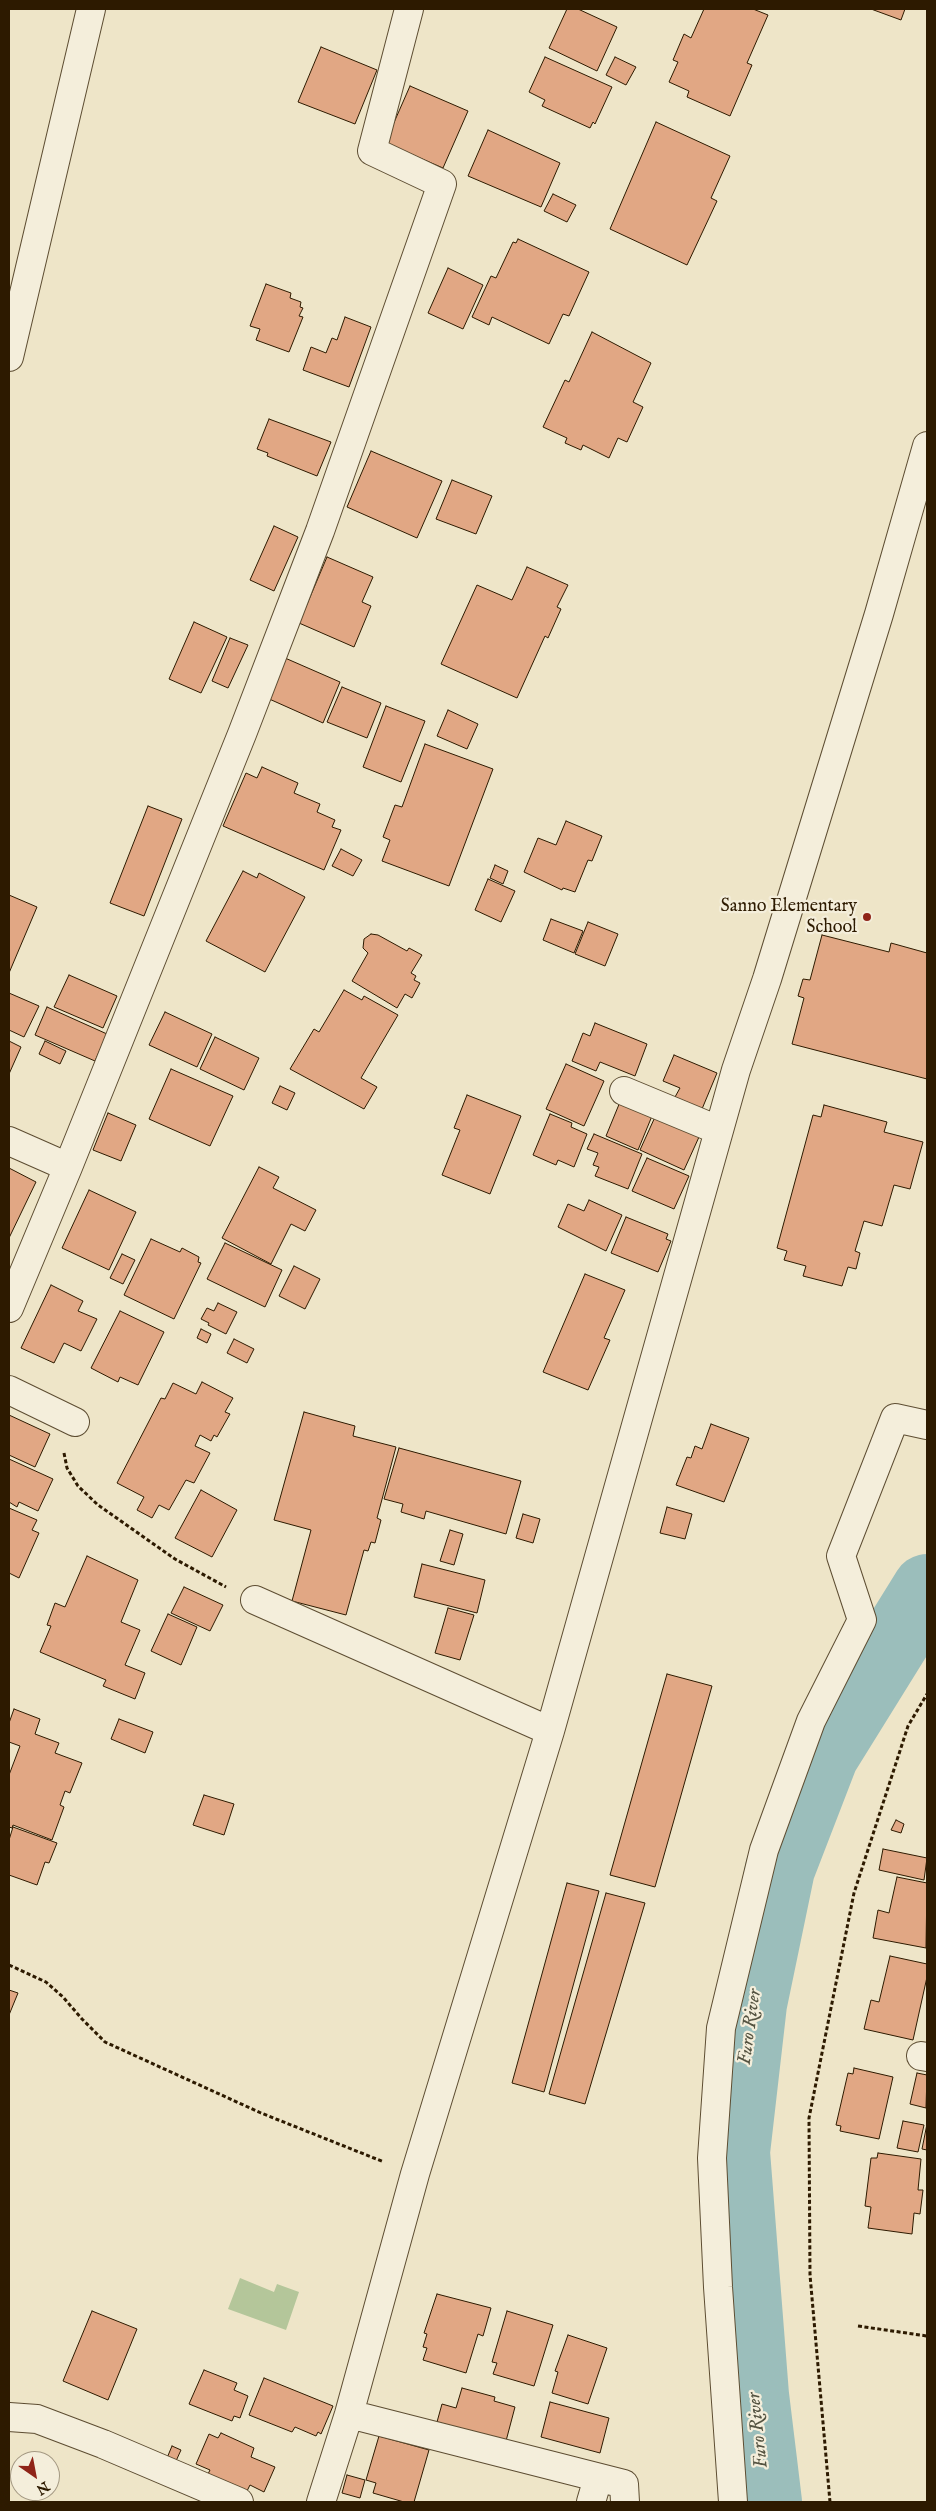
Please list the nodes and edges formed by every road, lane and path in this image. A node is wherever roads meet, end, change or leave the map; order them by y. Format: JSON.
{"nodes":[{"id":1,"x":91,"y":9,"type":"edge"},
{"id":2,"x":409,"y":9,"type":"edge"},
{"id":3,"x":9,"y":357,"type":"edge"},
{"id":4,"x":927,"y":446,"type":"edge"},
{"id":5,"x":624,"y":1091,"type":"dead end"},
{"id":6,"x":718,"y":1130,"type":"junction"},
{"id":7,"x":9,"y":1141,"type":"edge"},
{"id":8,"x":68,"y":1167,"type":"junction"},
{"id":9,"x":9,"y":1308,"type":"edge"},
{"id":10,"x":9,"y":1390,"type":"edge"},
{"id":11,"x":75,"y":1422,"type":"joint"},
{"id":12,"x":927,"y":1425,"type":"edge"},
{"id":13,"x":255,"y":1600,"type":"joint"},
{"id":14,"x":927,"y":1694,"type":"edge"},
{"id":15,"x":550,"y":1731,"type":"junction"},
{"id":16,"x":9,"y":1965,"type":"edge"},
{"id":17,"x":415,"y":2174,"type":"junction"},
{"id":18,"x":858,"y":2326,"type":"dead end"},
{"id":19,"x":927,"y":2336,"type":"edge"},
{"id":20,"x":349,"y":2414,"type":"junction"},
{"id":21,"x":9,"y":2417,"type":"edge"},
{"id":22,"x":594,"y":2490,"type":"edge"},
{"id":23,"x":239,"y":2502,"type":"edge"},
{"id":24,"x":321,"y":2502,"type":"edge"},
{"id":25,"x":625,"y":2502,"type":"edge"},
{"id":26,"x":733,"y":2502,"type":"edge"},
{"id":27,"x":830,"y":2502,"type":"edge"}],
"edges":[{"from":1,"to":3,"type":"street"},
{"from":2,"to":8,"type":"street"},
{"from":4,"to":6,"type":"street"},
{"from":5,"to":6,"type":"street"},
{"from":6,"to":15,"type":"street"},
{"from":7,"to":8,"type":"street"},
{"from":8,"to":9,"type":"street"},
{"from":10,"to":11,"type":"street"},
{"from":11,"to":13,"type":"path"},
{"from":12,"to":26,"type":"street"},
{"from":13,"to":15,"type":"street"},
{"from":14,"to":27,"type":"path"},
{"from":15,"to":17,"type":"street"},
{"from":16,"to":17,"type":"path"},
{"from":17,"to":20,"type":"street"},
{"from":18,"to":19,"type":"path"},
{"from":20,"to":22,"type":"street"},
{"from":20,"to":24,"type":"street"},
{"from":21,"to":23,"type":"street"},
{"from":22,"to":25,"type":"street"}]}
